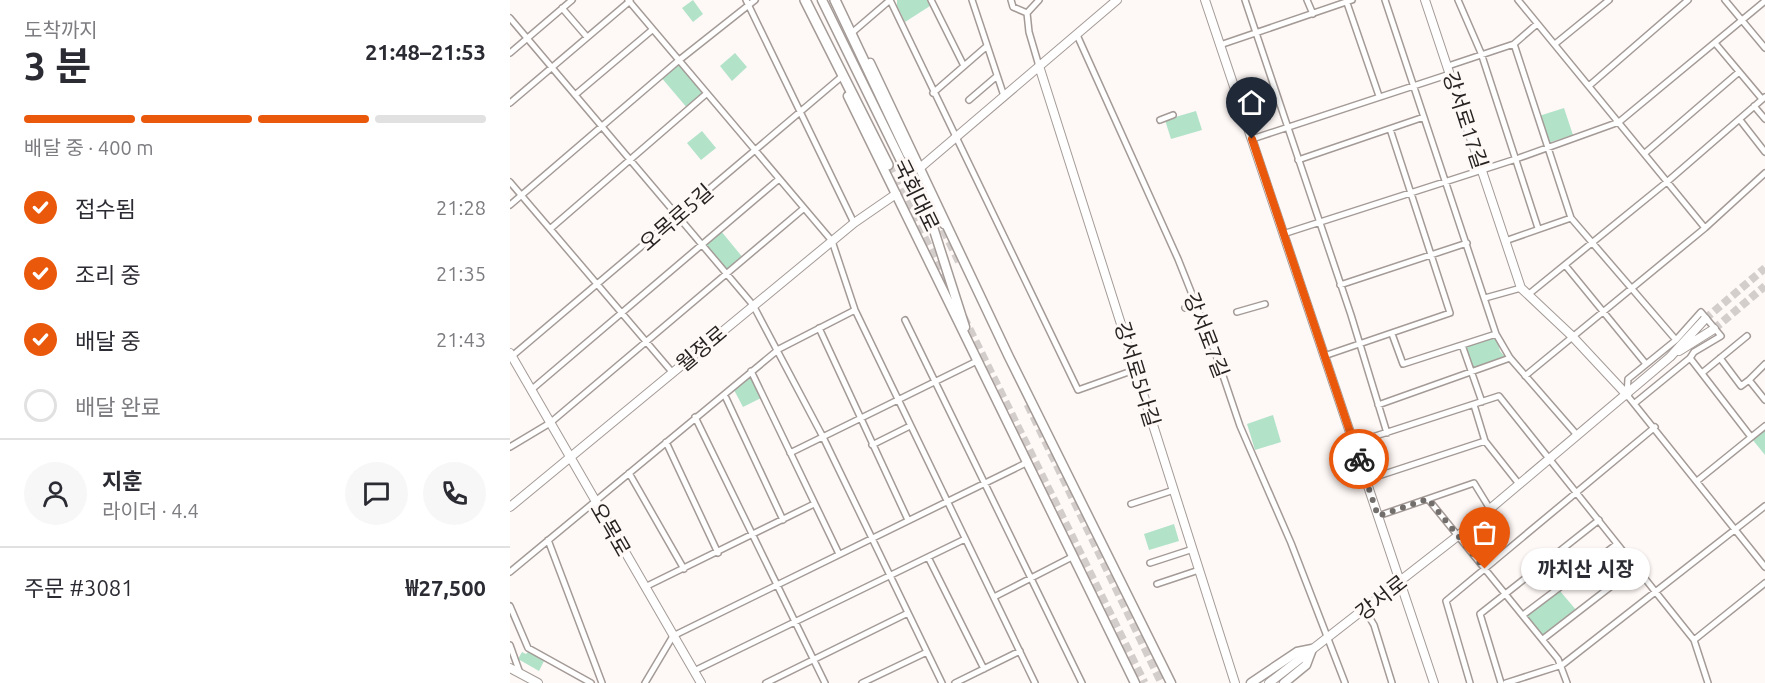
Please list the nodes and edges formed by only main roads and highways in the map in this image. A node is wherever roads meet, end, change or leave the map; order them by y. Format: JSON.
{"nodes":[{"id":1,"x":806,"y":0,"type":"edge"},
{"id":2,"x":824,"y":0,"type":"edge"},
{"id":3,"x":835,"y":0,"type":"edge"},
{"id":4,"x":842,"y":13,"type":"junction"},
{"id":5,"x":822,"y":34,"type":"junction"},
{"id":6,"x":908,"y":154,"type":"tunnel mouth"},
{"id":7,"x":888,"y":165,"type":"tunnel mouth"},
{"id":8,"x":954,"y":239,"type":"junction"},
{"id":9,"x":996,"y":396,"type":"junction"},
{"id":10,"x":1288,"y":682,"type":"edge"},
{"id":11,"x":1135,"y":683,"type":"edge"},
{"id":12,"x":1171,"y":683,"type":"edge"},
{"id":13,"x":1251,"y":683,"type":"edge"}],
"edges":[{"from":1,"to":5,"type":"highway"},
{"from":2,"to":8,"type":"main road","name":"국회대로"},
{"from":2,"to":9,"type":"main road","name":"국회대로"},
{"from":3,"to":4,"type":"highway"},
{"from":4,"to":6,"type":"highway"},
{"from":4,"to":8,"type":"main road"},
{"from":5,"to":7,"type":"highway"},
{"from":5,"to":9,"type":"main road"},
{"from":8,"to":12,"type":"main road"},
{"from":9,"to":11,"type":"main road"},
{"from":10,"to":13,"type":"main road"}]}
